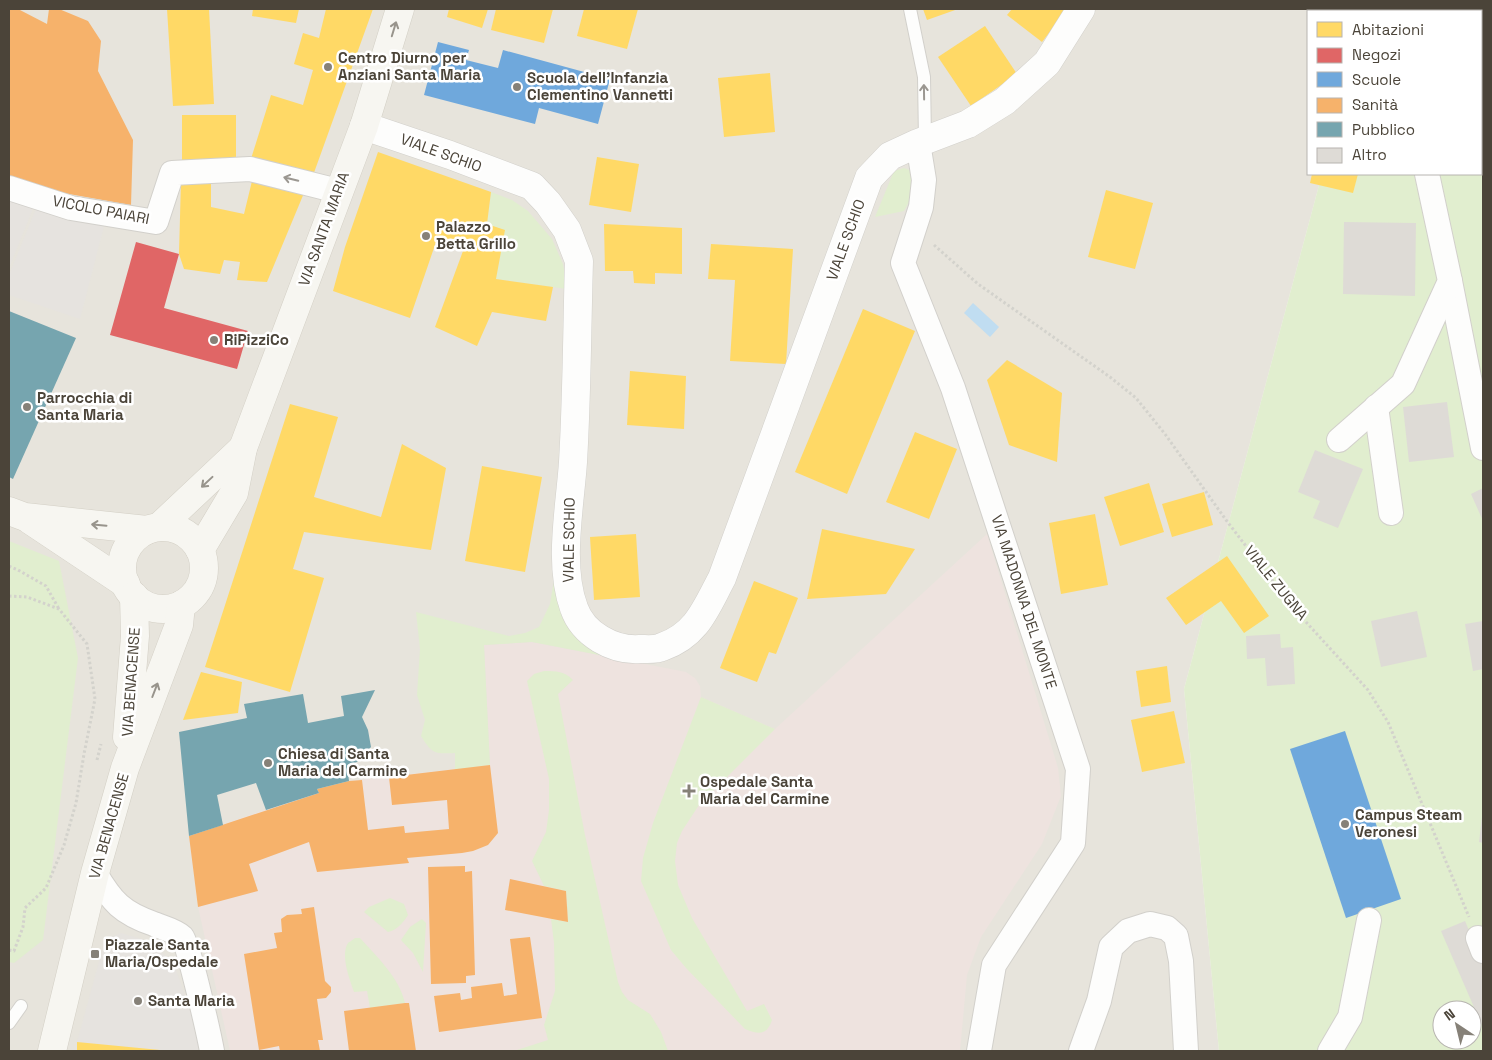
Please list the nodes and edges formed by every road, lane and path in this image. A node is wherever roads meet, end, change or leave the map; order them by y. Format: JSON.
{"nodes":[{"id":1,"x":400,"y":9,"type":"edge"},
{"id":2,"x":910,"y":9,"type":"edge"},
{"id":3,"x":1082,"y":9,"type":"edge"},
{"id":4,"x":364,"y":126,"type":"junction"},
{"id":5,"x":921,"y":142,"type":"junction"},
{"id":6,"x":1427,"y":175,"type":"edge"},
{"id":7,"x":9,"y":188,"type":"edge"},
{"id":8,"x":338,"y":191,"type":"junction"},
{"id":9,"x":917,"y":217,"type":"junction"},
{"id":10,"x":1450,"y":281,"type":"junction"},
{"id":11,"x":1376,"y":407,"type":"junction"},
{"id":12,"x":1338,"y":440,"type":"dead end"},
{"id":13,"x":243,"y":448,"type":"junction"},
{"id":14,"x":1483,"y":448,"type":"edge"},
{"id":15,"x":1391,"y":513,"type":"dead end"},
{"id":16,"x":17,"y":514,"type":"edge"},
{"id":17,"x":153,"y":528,"type":"junction"},
{"id":18,"x":200,"y":550,"type":"junction"},
{"id":19,"x":9,"y":566,"type":"edge"},
{"id":20,"x":130,"y":590,"type":"junction"},
{"id":21,"x":9,"y":596,"type":"edge"},
{"id":22,"x":181,"y":605,"type":"junction"},
{"id":23,"x":59,"y":609,"type":"junction"},
{"id":24,"x":101,"y":743,"type":"dead end"},
{"id":25,"x":97,"y":763,"type":"dead end"},
{"id":26,"x":125,"y":768,"type":"junction"},
{"id":27,"x":95,"y":873,"type":"junction"},
{"id":28,"x":1370,"y":920,"type":"dead end"},
{"id":29,"x":1480,"y":945,"type":"edge"},
{"id":30,"x":9,"y":950,"type":"edge"},
{"id":31,"x":21,"y":1006,"type":"dead end"},
{"id":32,"x":9,"y":1023,"type":"edge"},
{"id":33,"x":52,"y":1051,"type":"edge"},
{"id":34,"x":212,"y":1051,"type":"edge"},
{"id":35,"x":980,"y":1051,"type":"edge"},
{"id":36,"x":1081,"y":1051,"type":"edge"},
{"id":37,"x":1186,"y":1051,"type":"edge"},
{"id":38,"x":1330,"y":1051,"type":"edge"}],
"edges":[{"from":4,"to":1,"type":"main road","name":"VIA SANTA MARIA","one_way":true},
{"from":5,"to":2,"type":"lane","one_way":true},
{"from":3,"to":5,"type":"street"},
{"from":4,"to":5,"type":"street","name":"VIALE SCHIO"},
{"from":4,"to":8,"type":"main road","name":"VIA SANTA MARIA"},
{"from":5,"to":9,"type":"street","name":"VIA MADONNA DEL MONTE"},
{"from":6,"to":10,"type":"street"},
{"from":8,"to":7,"type":"street","name":"VICOLO PAIARI","one_way":true},
{"from":8,"to":13,"type":"main road","name":"VIA SANTA MARIA"},
{"from":9,"to":29,"type":"path","name":"VIALE ZUGNA"},
{"from":9,"to":35,"type":"street","name":"VIA MADONNA DEL MONTE"},
{"from":10,"to":11,"type":"street"},
{"from":10,"to":14,"type":"street"},
{"from":11,"to":12,"type":"street"},
{"from":11,"to":15,"type":"street"},
{"from":13,"to":17,"type":"main road","name":"VIA SANTA MARIA","one_way":true},
{"from":13,"to":18,"type":"main road","name":"VIA SANTA MARIA"},
{"from":17,"to":16,"type":"main road","one_way":true},
{"from":16,"to":20,"type":"main road"},
{"from":17,"to":18,"type":"main road"},
{"from":17,"to":20,"type":"main road"},
{"from":18,"to":22,"type":"main road"},
{"from":19,"to":23,"type":"path"},
{"from":20,"to":22,"type":"main road"},
{"from":20,"to":26,"type":"main road","name":"VIA BENACENSE"},
{"from":21,"to":23,"type":"path"},
{"from":26,"to":22,"type":"main road","name":"VIA BENACENSE","one_way":true},
{"from":23,"to":30,"type":"path"},
{"from":24,"to":25,"type":"path"},
{"from":26,"to":27,"type":"main road","name":"VIA BENACENSE"},
{"from":27,"to":33,"type":"main road","name":"VIA BENACENSE"},
{"from":27,"to":34,"type":"street"},
{"from":28,"to":38,"type":"street"},
{"from":31,"to":32,"type":"lane"},
{"from":36,"to":37,"type":"street"}]}
